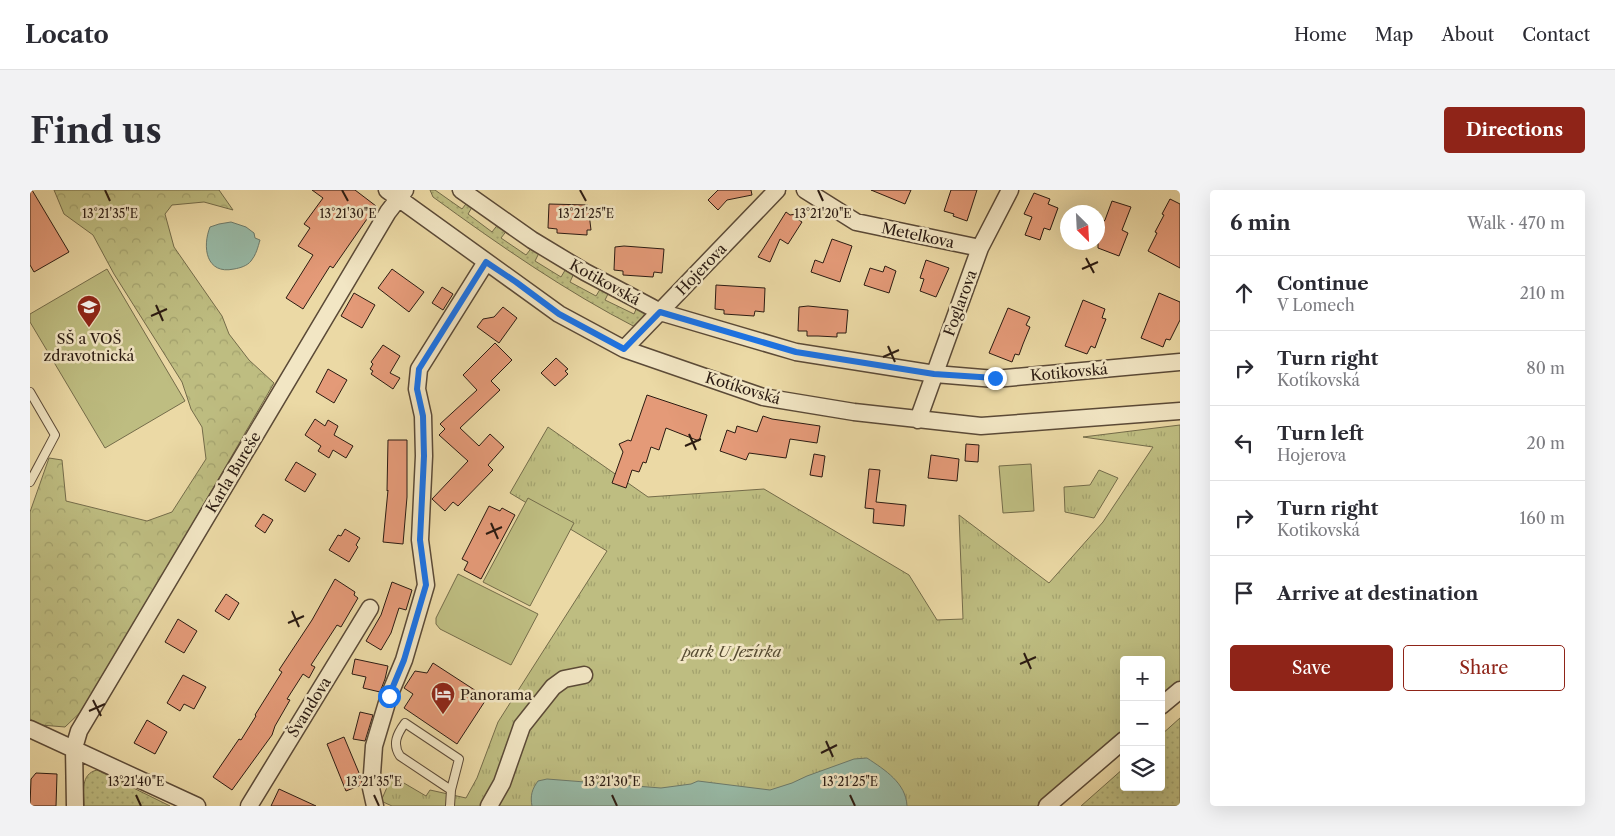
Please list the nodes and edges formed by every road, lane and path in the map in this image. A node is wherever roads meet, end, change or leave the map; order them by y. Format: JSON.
{"nodes":[{"id":1,"x":461,"y":190,"type":"edge"},
{"id":2,"x":777,"y":190,"type":"edge"},
{"id":3,"x":805,"y":190,"type":"edge"},
{"id":4,"x":1010,"y":190,"type":"edge"},
{"id":5,"x":397,"y":193,"type":"edge"},
{"id":6,"x":980,"y":248,"type":"junction"},
{"id":7,"x":486,"y":262,"type":"junction"},
{"id":8,"x":660,"y":312,"type":"junction"},
{"id":9,"x":624,"y":349,"type":"junction"},
{"id":10,"x":1180,"y":362,"type":"edge"},
{"id":11,"x":934,"y":374,"type":"junction"},
{"id":12,"x":30,"y":392,"type":"edge"},
{"id":13,"x":1180,"y":411,"type":"edge"},
{"id":14,"x":918,"y":420,"type":"junction"},
{"id":15,"x":30,"y":482,"type":"edge"},
{"id":16,"x":370,"y":608,"type":"dead end"},
{"id":17,"x":584,"y":675,"type":"dead end"},
{"id":18,"x":1180,"y":690,"type":"edge"},
{"id":19,"x":1165,"y":703,"type":"edge"},
{"id":20,"x":30,"y":729,"type":"edge"},
{"id":21,"x":1120,"y":743,"type":"edge"},
{"id":22,"x":74,"y":748,"type":"junction"},
{"id":23,"x":451,"y":790,"type":"junction"},
{"id":24,"x":75,"y":806,"type":"edge"},
{"id":25,"x":197,"y":806,"type":"edge"},
{"id":26,"x":248,"y":806,"type":"edge"},
{"id":27,"x":375,"y":806,"type":"edge"},
{"id":28,"x":450,"y":806,"type":"edge"},
{"id":29,"x":489,"y":806,"type":"edge"},
{"id":30,"x":1047,"y":806,"type":"edge"}],
"edges":[{"from":1,"to":8,"type":"street","name":"Kotikovská"},
{"from":2,"to":8,"type":"street","name":"Hojerova"},
{"from":3,"to":6,"type":"street","name":"Metelkova"},
{"from":4,"to":6,"type":"street","name":"Foglarova"},
{"from":5,"to":7,"type":"street","name":"Kotíkovská"},
{"from":5,"to":22,"type":"street","name":"Karla Bureše"},
{"from":6,"to":11,"type":"street","name":"Foglarova"},
{"from":7,"to":9,"type":"street","name":"Kotíkovská"},
{"from":7,"to":27,"type":"street"},
{"from":8,"to":9,"type":"street","name":"Hojerova"},
{"from":8,"to":11,"type":"street","name":"Kotikovská"},
{"from":9,"to":14,"type":"street","name":"Kotíkovská"},
{"from":10,"to":11,"type":"street","name":"Kotikovská"},
{"from":11,"to":14,"type":"street","name":"Foglarova"},
{"from":12,"to":15,"type":"lane"},
{"from":13,"to":14,"type":"street","name":"Kotíkovská"},
{"from":16,"to":26,"type":"street","name":"Švandova"},
{"from":17,"to":29,"type":"street"},
{"from":18,"to":19,"type":"street"},
{"from":20,"to":22,"type":"street"},
{"from":21,"to":30,"type":"street"},
{"from":22,"to":24,"type":"street"},
{"from":22,"to":25,"type":"street"},
{"from":23,"to":23,"type":"lane"},
{"from":23,"to":28,"type":"lane"}]}
